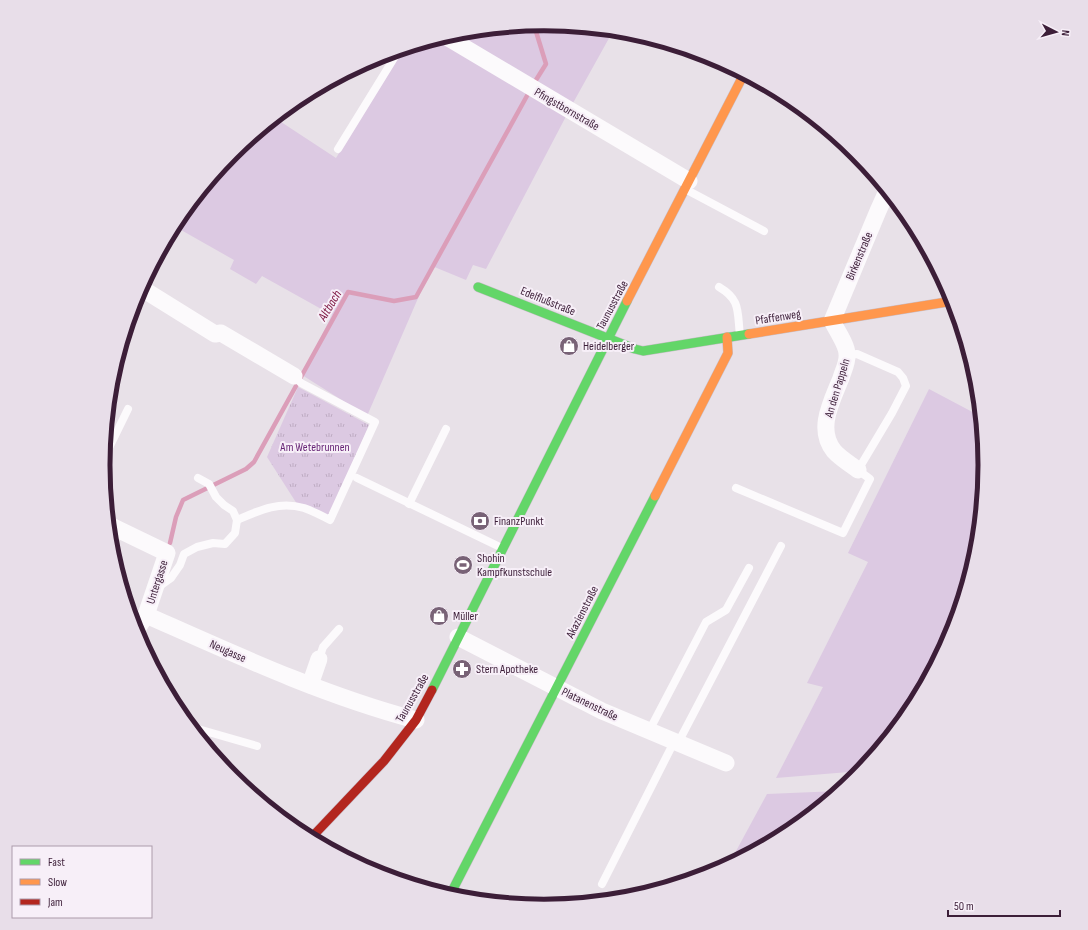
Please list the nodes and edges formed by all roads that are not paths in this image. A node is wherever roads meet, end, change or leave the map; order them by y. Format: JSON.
{"nodes":[{"id":1,"x":453,"y":41,"type":"edge"},
{"id":2,"x":394,"y":58,"type":"edge"},
{"id":3,"x":742,"y":79,"type":"edge"},
{"id":4,"x":338,"y":149,"type":"dead end"},
{"id":5,"x":687,"y":185,"type":"junction"},
{"id":6,"x":884,"y":197,"type":"edge"},
{"id":7,"x":764,"y":231,"type":"dead end"},
{"id":8,"x":478,"y":287,"type":"dead end"},
{"id":9,"x":719,"y":287,"type":"dead end"},
{"id":10,"x":146,"y":291,"type":"edge"},
{"id":11,"x":946,"y":302,"type":"edge"},
{"id":12,"x":832,"y":321,"type":"junction"},
{"id":13,"x":740,"y":335,"type":"junction"},
{"id":14,"x":727,"y":337,"type":"junction"},
{"id":15,"x":608,"y":338,"type":"junction"},
{"id":16,"x":848,"y":355,"type":"junction"},
{"id":17,"x":297,"y":380,"type":"joint"},
{"id":18,"x":128,"y":409,"type":"dead end"},
{"id":19,"x":446,"y":429,"type":"dead end"},
{"id":20,"x":111,"y":444,"type":"edge"},
{"id":21,"x":858,"y":470,"type":"junction"},
{"id":22,"x":198,"y":478,"type":"dead end"},
{"id":23,"x":357,"y":478,"type":"dead end"},
{"id":24,"x":736,"y":488,"type":"dead end"},
{"id":25,"x":409,"y":504,"type":"junction"},
{"id":26,"x":237,"y":520,"type":"junction"},
{"id":27,"x":115,"y":528,"type":"edge"},
{"id":28,"x":781,"y":546,"type":"dead end"},
{"id":29,"x":502,"y":548,"type":"junction"},
{"id":30,"x":749,"y":568,"type":"dead end"},
{"id":31,"x":155,"y":590,"type":"junction"},
{"id":32,"x":146,"y":615,"type":"junction"},
{"id":33,"x":140,"y":624,"type":"edge"},
{"id":34,"x":339,"y":629,"type":"dead end"},
{"id":35,"x":458,"y":637,"type":"junction"},
{"id":36,"x":319,"y":659,"type":"joint"},
{"id":37,"x":310,"y":685,"type":"junction"},
{"id":38,"x":557,"y":687,"type":"junction"},
{"id":39,"x":416,"y":720,"type":"junction"},
{"id":40,"x":200,"y":729,"type":"edge"},
{"id":41,"x":649,"y":731,"type":"junction"},
{"id":42,"x":676,"y":742,"type":"junction"},
{"id":43,"x":257,"y":746,"type":"dead end"},
{"id":44,"x":726,"y":763,"type":"dead end"},
{"id":45,"x":315,"y":834,"type":"edge"},
{"id":46,"x":602,"y":884,"type":"dead end"},
{"id":47,"x":453,"y":889,"type":"edge"}],
"edges":[{"from":1,"to":5,"type":"street","name":"Pfingstbornstraße"},
{"from":2,"to":4,"type":"lane"},
{"from":3,"to":5,"type":"street","name":"Taunusstraße"},
{"from":5,"to":7,"type":"lane"},
{"from":5,"to":15,"type":"street","name":"Taunusstraße"},
{"from":6,"to":12,"type":"street","name":"Birkenstraße"},
{"from":8,"to":15,"type":"street","name":"Edelflußstraße"},
{"from":9,"to":13,"type":"lane"},
{"from":10,"to":17,"type":"street"},
{"from":11,"to":12,"type":"street","name":"Pfaffenweg"},
{"from":12,"to":13,"type":"street","name":"Pfaffenweg"},
{"from":12,"to":16,"type":"street","name":"An den Pappeln"},
{"from":13,"to":14,"type":"street","name":"Pfaffenweg"},
{"from":14,"to":15,"type":"street","name":"Pfaffenweg"},
{"from":14,"to":38,"type":"street","name":"Akazienstraße"},
{"from":15,"to":29,"type":"street","name":"Taunusstraße"},
{"from":16,"to":21,"type":"street","name":"An den Pappeln"},
{"from":16,"to":21,"type":"lane"},
{"from":17,"to":26,"type":"lane"},
{"from":18,"to":20,"type":"lane"},
{"from":19,"to":25,"type":"lane"},
{"from":21,"to":24,"type":"lane"},
{"from":22,"to":26,"type":"lane"},
{"from":23,"to":25,"type":"lane"},
{"from":25,"to":29,"type":"lane"},
{"from":26,"to":31,"type":"lane"},
{"from":27,"to":31,"type":"street","name":"Untergasse"},
{"from":28,"to":42,"type":"lane"},
{"from":29,"to":35,"type":"street","name":"Taunusstraße"},
{"from":30,"to":41,"type":"lane"},
{"from":31,"to":32,"type":"street","name":"Untergasse"},
{"from":32,"to":33,"type":"street","name":"Untergasse"},
{"from":32,"to":37,"type":"street","name":"Neugasse"},
{"from":34,"to":36,"type":"lane"},
{"from":35,"to":38,"type":"street","name":"Platanenstraße"},
{"from":35,"to":39,"type":"street","name":"Taunusstraße"},
{"from":36,"to":37,"type":"street"},
{"from":37,"to":39,"type":"street","name":"Neugasse"},
{"from":38,"to":41,"type":"street","name":"Platanenstraße"},
{"from":38,"to":47,"type":"street","name":"Akazienstraße"},
{"from":39,"to":45,"type":"street","name":"Taunusstraße"},
{"from":40,"to":43,"type":"lane"},
{"from":41,"to":42,"type":"street","name":"Platanenstraße"},
{"from":42,"to":44,"type":"street","name":"Platanenstraße"},
{"from":42,"to":46,"type":"lane"}]}
